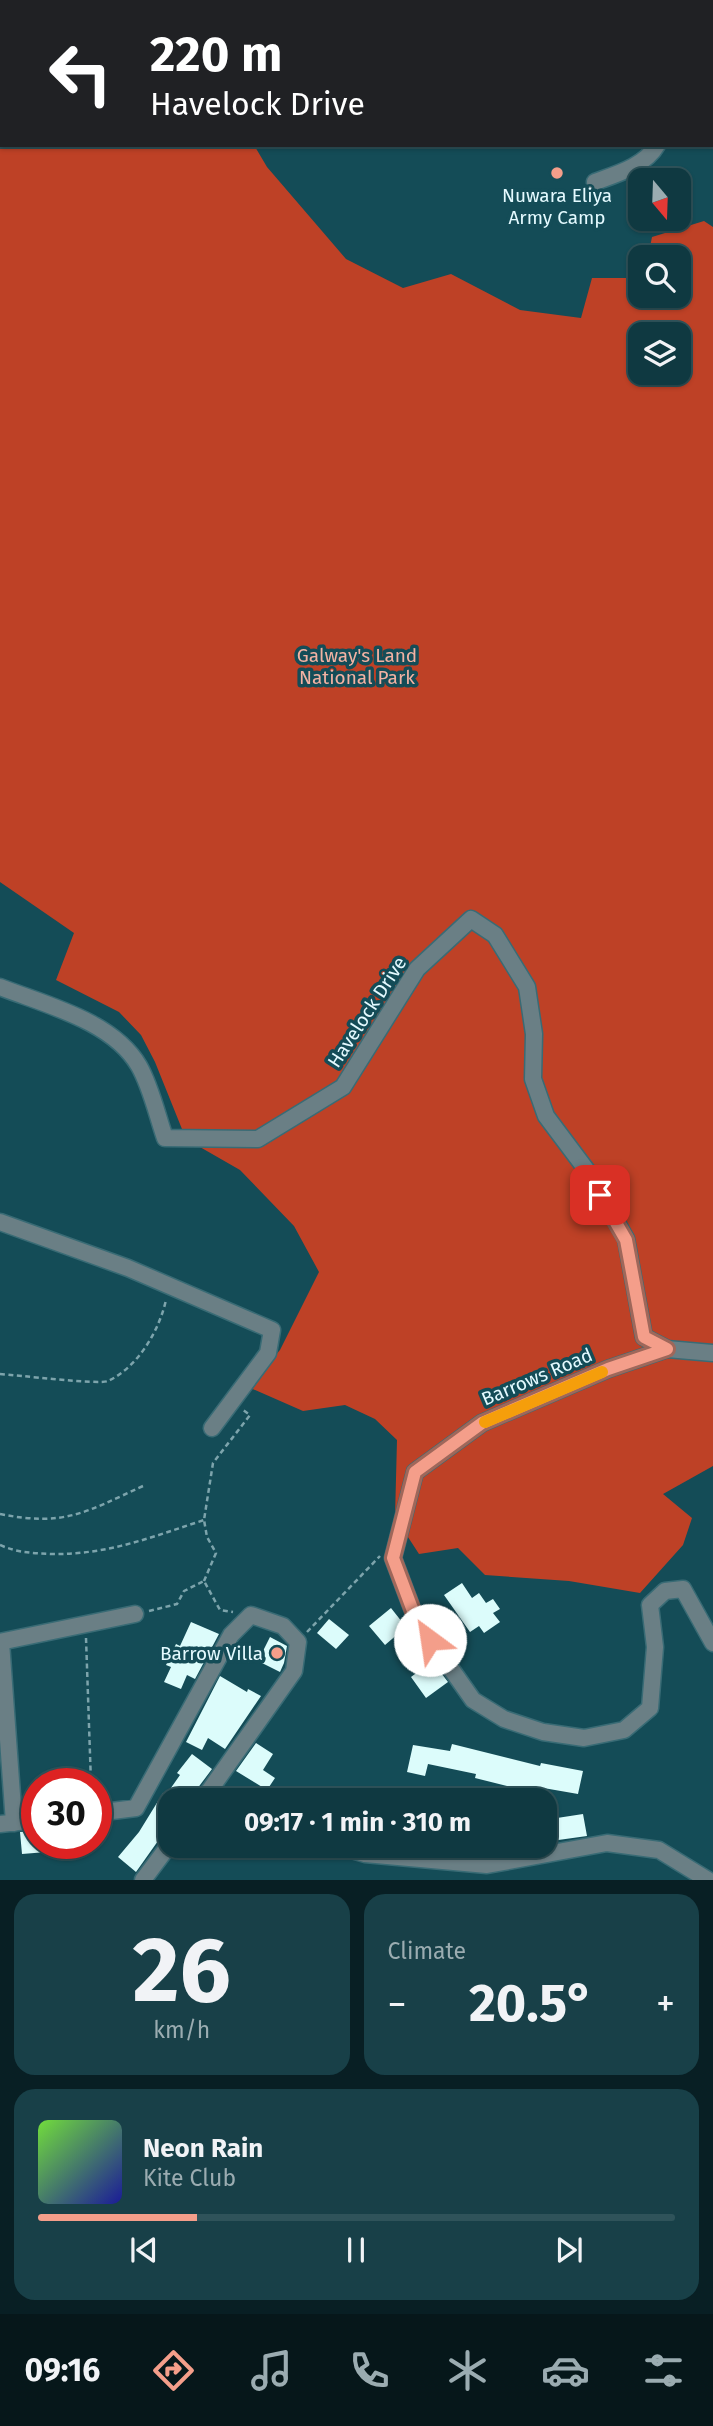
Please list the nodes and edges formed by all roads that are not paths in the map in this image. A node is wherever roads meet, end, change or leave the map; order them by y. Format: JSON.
{"nodes":[{"id":1,"x":656,"y":147,"type":"edge"},
{"id":2,"x":595,"y":182,"type":"dead end"},
{"id":3,"x":0,"y":987,"type":"edge"},
{"id":4,"x":0,"y":1222,"type":"edge"},
{"id":5,"x":667,"y":1349,"type":"junction"},
{"id":6,"x":713,"y":1353,"type":"edge"},
{"id":7,"x":212,"y":1428,"type":"dead end"},
{"id":8,"x":135,"y":1614,"type":"road end"},
{"id":9,"x":1,"y":1642,"type":"edge"},
{"id":10,"x":713,"y":1643,"type":"edge"},
{"id":11,"x":216,"y":1788,"type":"edge"},
{"id":12,"x":112,"y":1811,"type":"edge"},
{"id":13,"x":7,"y":1824,"type":"edge"},
{"id":14,"x":557,"y":1852,"type":"edge"},
{"id":15,"x":159,"y":1858,"type":"edge"},
{"id":16,"x":409,"y":1858,"type":"edge"},
{"id":17,"x":525,"y":1858,"type":"edge"},
{"id":18,"x":143,"y":1880,"type":"edge"},
{"id":19,"x":708,"y":1880,"type":"edge"}],
"edges":[{"from":1,"to":2,"type":"street"},
{"from":3,"to":5,"type":"street","name":"Havelock Drive"},
{"from":4,"to":7,"type":"street"},
{"from":5,"to":6,"type":"street"},
{"from":5,"to":10,"type":"street","name":"Barrows Road"},
{"from":8,"to":9,"type":"street"},
{"from":9,"to":13,"type":"street"},
{"from":11,"to":12,"type":"street"},
{"from":14,"to":19,"type":"street"},
{"from":15,"to":18,"type":"street"},
{"from":16,"to":17,"type":"street"}]}
